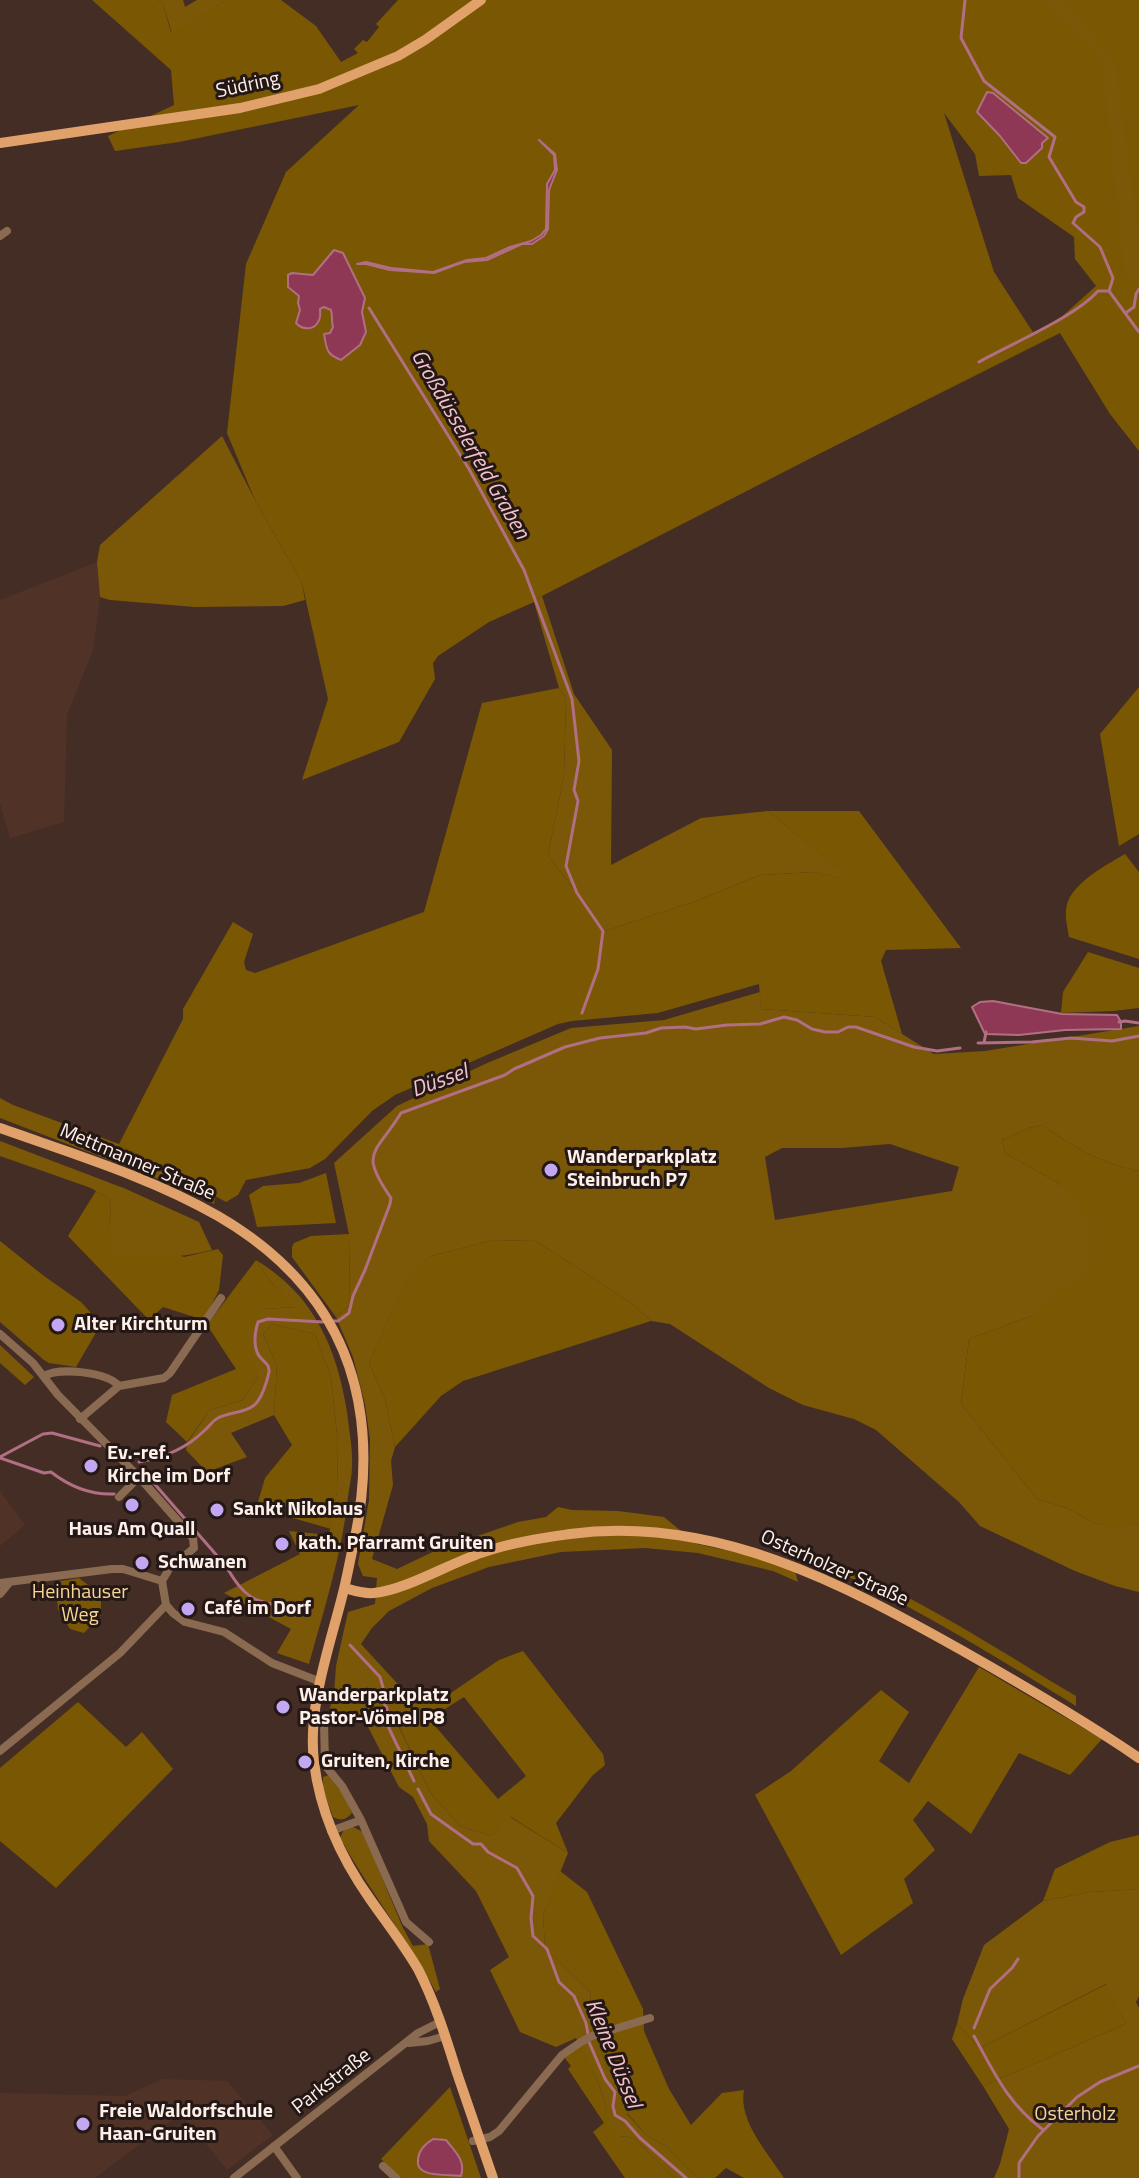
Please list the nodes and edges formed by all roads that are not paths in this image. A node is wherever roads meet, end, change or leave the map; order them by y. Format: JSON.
{"nodes":[{"id":1,"x":481,"y":0,"type":"edge"},
{"id":2,"x":0,"y":143,"type":"edge"},
{"id":3,"x":0,"y":1128,"type":"edge"},
{"id":4,"x":221,"y":1298,"type":"dead end"},
{"id":5,"x":0,"y":1334,"type":"edge"},
{"id":6,"x":44,"y":1376,"type":"junction"},
{"id":7,"x":119,"y":1386,"type":"junction"},
{"id":8,"x":80,"y":1419,"type":"junction"},
{"id":9,"x":139,"y":1477,"type":"junction"},
{"id":10,"x":119,"y":1497,"type":"dead end"},
{"id":11,"x":162,"y":1581,"type":"junction"},
{"id":12,"x":4,"y":1583,"type":"edge"},
{"id":13,"x":345,"y":1588,"type":"junction"},
{"id":14,"x":0,"y":1594,"type":"edge"},
{"id":15,"x":166,"y":1605,"type":"junction"},
{"id":16,"x":321,"y":1682,"type":"junction"},
{"id":17,"x":324,"y":1723,"type":"dead end"},
{"id":18,"x":0,"y":1751,"type":"edge"},
{"id":19,"x":1139,"y":1758,"type":"edge"},
{"id":20,"x":361,"y":1820,"type":"junction"},
{"id":21,"x":331,"y":1831,"type":"junction"},
{"id":22,"x":429,"y":1942,"type":"dead end"},
{"id":23,"x":650,"y":2018,"type":"dead end"},
{"id":24,"x":440,"y":2022,"type":"junction"},
{"id":25,"x":445,"y":2036,"type":"junction"},
{"id":26,"x":408,"y":2043,"type":"junction"},
{"id":27,"x":476,"y":2140,"type":"junction"},
{"id":28,"x":274,"y":2146,"type":"junction"},
{"id":29,"x":383,"y":2166,"type":"dead end"},
{"id":30,"x":237,"y":2177,"type":"edge"},
{"id":31,"x":297,"y":2178,"type":"edge"},
{"id":32,"x":396,"y":2178,"type":"edge"},
{"id":33,"x":493,"y":2178,"type":"edge"}],
"edges":[{"from":1,"to":2,"type":"main road","name":"Südring"},
{"from":3,"to":13,"type":"main road","name":"Mettmanner Straße"},
{"from":4,"to":7,"type":"street"},
{"from":5,"to":6,"type":"street"},
{"from":6,"to":7,"type":"street"},
{"from":6,"to":8,"type":"street"},
{"from":7,"to":8,"type":"street"},
{"from":8,"to":9,"type":"street"},
{"from":9,"to":10,"type":"street"},
{"from":9,"to":11,"type":"street"},
{"from":11,"to":12,"type":"street"},
{"from":11,"to":15,"type":"street"},
{"from":12,"to":14,"type":"street"},
{"from":13,"to":16,"type":"main road","name":"Mettmanner Straße"},
{"from":13,"to":19,"type":"main road","name":"Osterholzer Straße"},
{"from":15,"to":16,"type":"street"},
{"from":15,"to":18,"type":"street"},
{"from":16,"to":21,"type":"main road","name":"Mettmanner Straße"},
{"from":17,"to":20,"type":"street"},
{"from":20,"to":21,"type":"street"},
{"from":20,"to":22,"type":"street"},
{"from":21,"to":24,"type":"main road","name":"Mettmanner Straße"},
{"from":23,"to":27,"type":"street"},
{"from":24,"to":25,"type":"main road","name":"Mettmanner Straße"},
{"from":24,"to":26,"type":"street","name":"Parkstraße"},
{"from":25,"to":26,"type":"street","name":"Parkstraße"},
{"from":25,"to":27,"type":"main road","name":"Mettmanner Straße"},
{"from":26,"to":28,"type":"street","name":"Parkstraße"},
{"from":27,"to":33,"type":"main road","name":"Mettmanner Straße"},
{"from":28,"to":30,"type":"street","name":"Parkstraße"},
{"from":28,"to":31,"type":"street"},
{"from":29,"to":32,"type":"street"}]}
